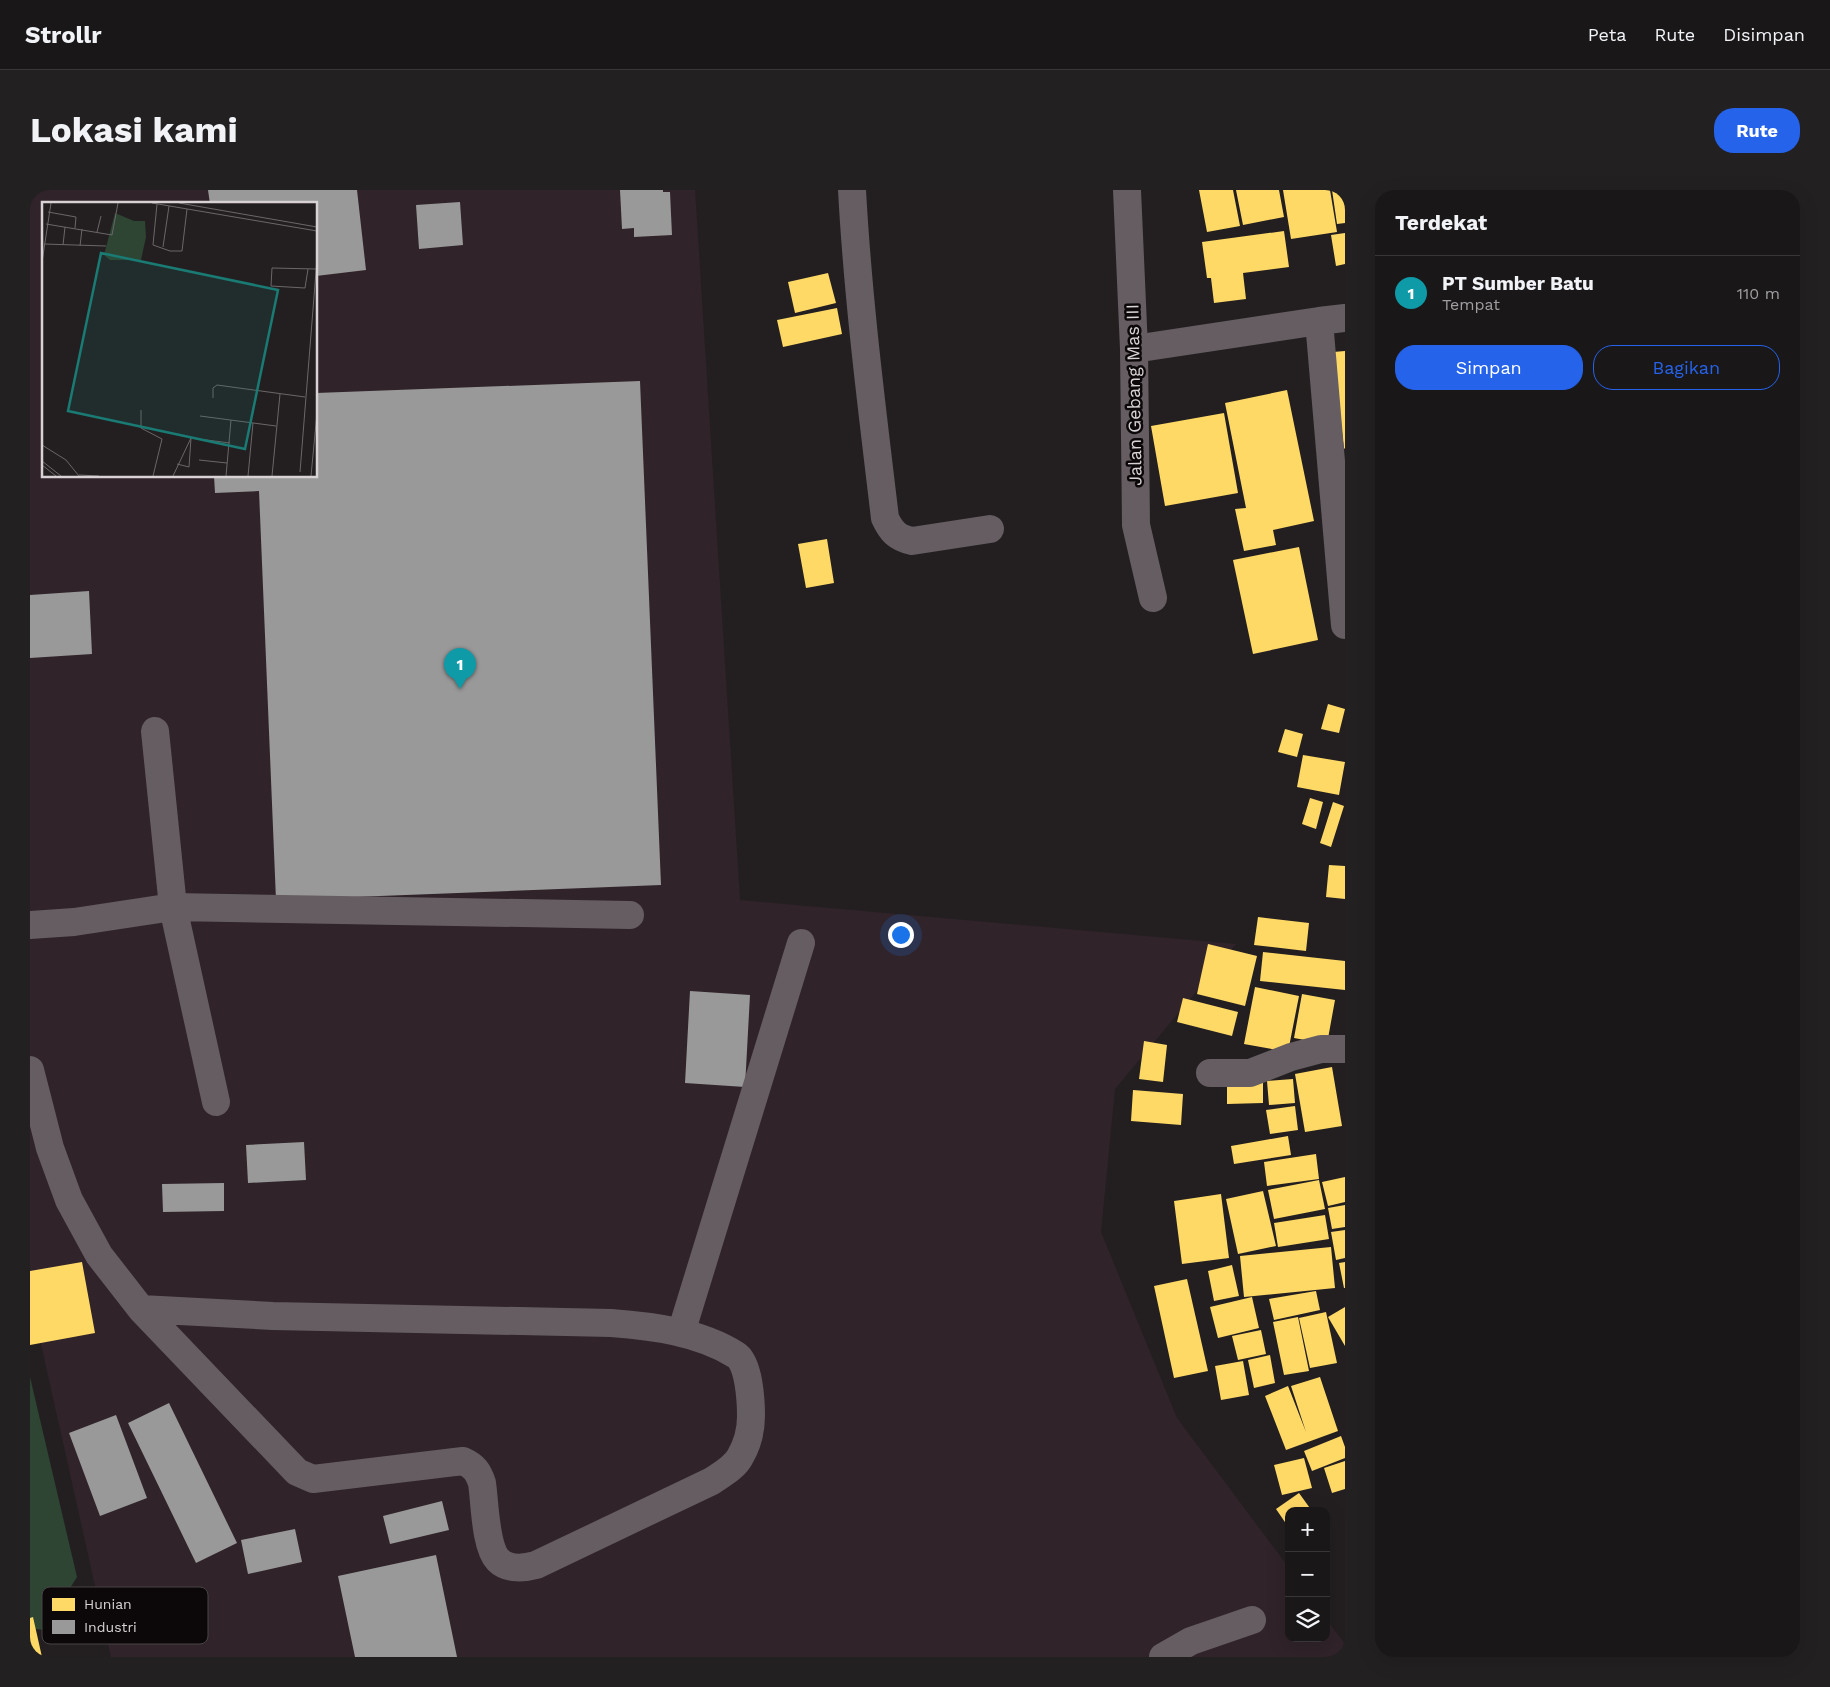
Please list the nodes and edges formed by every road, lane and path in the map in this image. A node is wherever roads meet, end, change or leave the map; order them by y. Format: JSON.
{"nodes":[{"id":1,"x":852,"y":190,"type":"edge"},
{"id":2,"x":1127,"y":190,"type":"edge"},
{"id":3,"x":1332,"y":319,"type":"edge"},
{"id":4,"x":1134,"y":349,"type":"junction"},
{"id":5,"x":990,"y":529,"type":"dead end"},
{"id":6,"x":1154,"y":598,"type":"dead end"},
{"id":7,"x":1345,"y":624,"type":"edge"},
{"id":8,"x":155,"y":731,"type":"dead end"},
{"id":9,"x":172,"y":907,"type":"junction"},
{"id":10,"x":630,"y":915,"type":"dead end"},
{"id":11,"x":30,"y":925,"type":"edge"},
{"id":12,"x":801,"y":943,"type":"dead end"},
{"id":13,"x":1345,"y":1049,"type":"edge"},
{"id":14,"x":30,"y":1070,"type":"edge"},
{"id":15,"x":1210,"y":1074,"type":"dead end"},
{"id":16,"x":216,"y":1102,"type":"dead end"},
{"id":17,"x":141,"y":1309,"type":"junction"},
{"id":18,"x":681,"y":1333,"type":"junction"},
{"id":19,"x":1252,"y":1620,"type":"dead end"},
{"id":20,"x":1163,"y":1657,"type":"edge"}],
"edges":[{"from":1,"to":5,"type":"street"},
{"from":2,"to":4,"type":"street","name":"Jalan Gebang Mas III"},
{"from":3,"to":4,"type":"street"},
{"from":3,"to":7,"type":"street"},
{"from":4,"to":6,"type":"street","name":"Jalan Gebang Mas III"},
{"from":8,"to":9,"type":"street"},
{"from":9,"to":10,"type":"street"},
{"from":9,"to":11,"type":"street"},
{"from":9,"to":16,"type":"street"},
{"from":12,"to":18,"type":"street"},
{"from":13,"to":15,"type":"street"},
{"from":14,"to":17,"type":"street"},
{"from":17,"to":18,"type":"street"},
{"from":17,"to":18,"type":"street"},
{"from":19,"to":20,"type":"street"}]}
